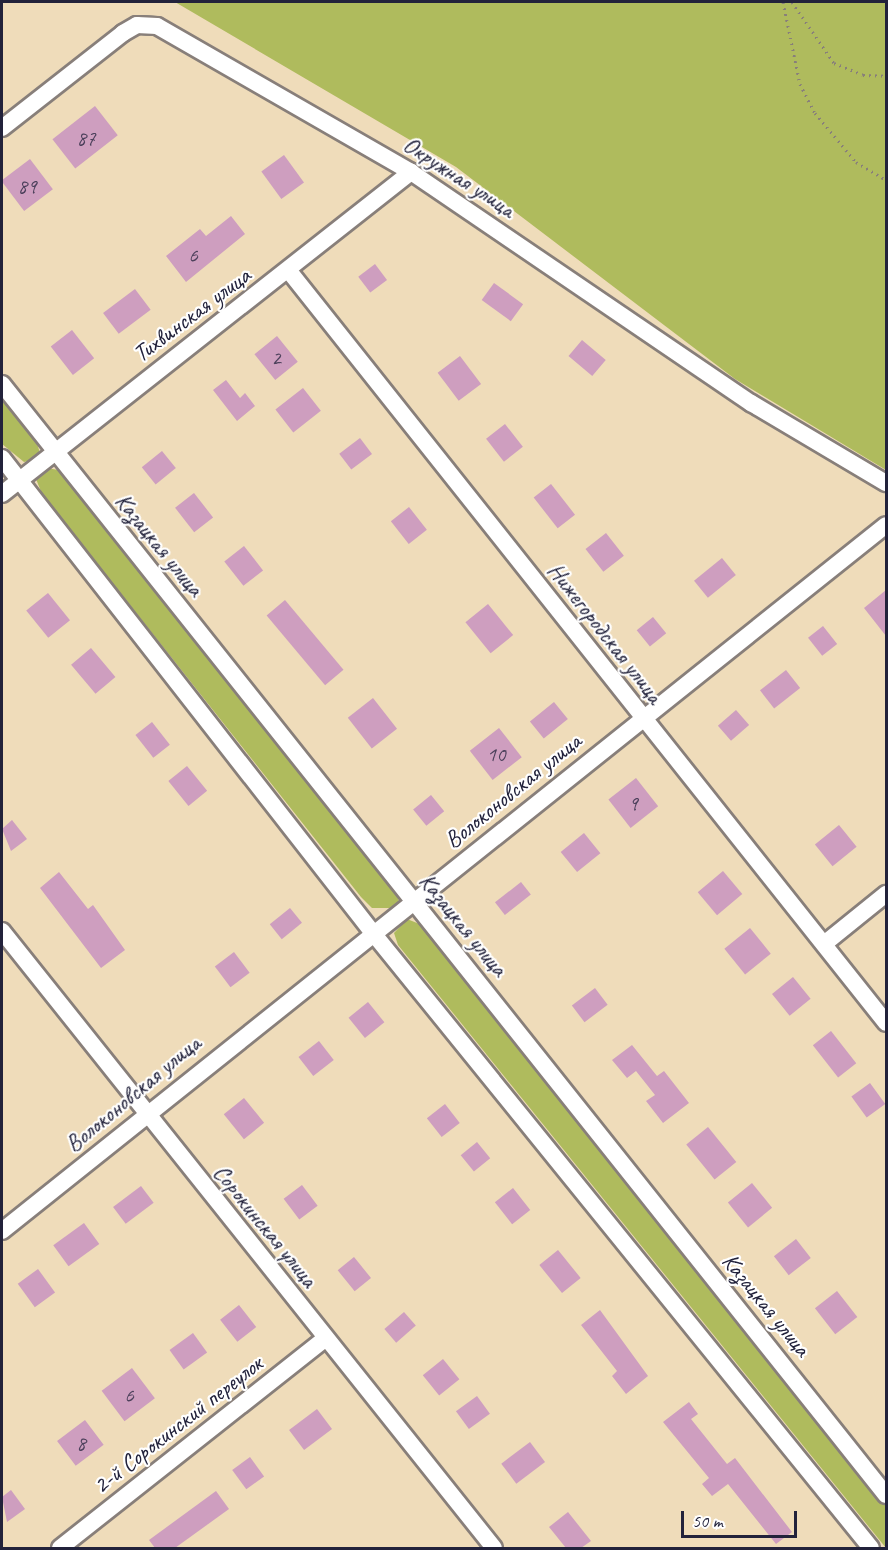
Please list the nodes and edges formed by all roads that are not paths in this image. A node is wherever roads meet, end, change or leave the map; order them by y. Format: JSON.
{"nodes":[{"id":1,"x":2,"y":128,"type":"edge"},
{"id":2,"x":411,"y":172,"type":"junction"},
{"id":3,"x":289,"y":271,"type":"junction"},
{"id":4,"x":2,"y":384,"type":"edge"},
{"id":5,"x":53,"y":452,"type":"junction"},
{"id":6,"x":2,"y":458,"type":"edge"},
{"id":7,"x":18,"y":480,"type":"junction"},
{"id":8,"x":886,"y":483,"type":"edge"},
{"id":9,"x":2,"y":494,"type":"edge"},
{"id":10,"x":886,"y":525,"type":"edge"},
{"id":11,"x":641,"y":718,"type":"junction"},
{"id":12,"x":886,"y":894,"type":"edge"},
{"id":13,"x":414,"y":902,"type":"junction"},
{"id":14,"x":2,"y":931,"type":"edge"},
{"id":15,"x":373,"y":933,"type":"junction"},
{"id":16,"x":824,"y":944,"type":"junction"},
{"id":17,"x":886,"y":1023,"type":"edge"},
{"id":18,"x":145,"y":1113,"type":"junction"},
{"id":19,"x":2,"y":1231,"type":"edge"},
{"id":20,"x":325,"y":1339,"type":"junction"},
{"id":21,"x":886,"y":1495,"type":"edge"},
{"id":22,"x":60,"y":1548,"type":"edge"},
{"id":23,"x":494,"y":1548,"type":"edge"},
{"id":24,"x":871,"y":1548,"type":"edge"}],
"edges":[{"from":1,"to":2,"type":"street","name":"Окружная улица"},
{"from":2,"to":3,"type":"street","name":"Тихвинская улица"},
{"from":2,"to":8,"type":"street","name":"Окружная улица"},
{"from":3,"to":5,"type":"street","name":"Тихвинская улица"},
{"from":3,"to":11,"type":"street","name":"Нижегородская улица"},
{"from":4,"to":5,"type":"street","name":"Казацкая улица"},
{"from":5,"to":7,"type":"street","name":"Тихвинская улица"},
{"from":5,"to":13,"type":"street","name":"Казацкая улица"},
{"from":6,"to":7,"type":"street"},
{"from":7,"to":9,"type":"street","name":"Тихвинская улица"},
{"from":7,"to":15,"type":"street"},
{"from":10,"to":11,"type":"street","name":"Волоконовская улица"},
{"from":11,"to":13,"type":"street","name":"Волоконовская улица"},
{"from":11,"to":16,"type":"street","name":"Нижегородская улица"},
{"from":12,"to":16,"type":"street"},
{"from":13,"to":15,"type":"street","name":"Волоконовская улица"},
{"from":13,"to":21,"type":"street","name":"Казацкая улица"},
{"from":14,"to":18,"type":"street","name":"Сорокинская улица"},
{"from":15,"to":18,"type":"street","name":"Волоконовская улица"},
{"from":15,"to":24,"type":"street"},
{"from":16,"to":17,"type":"street","name":"Нижегородская улица"},
{"from":18,"to":19,"type":"street","name":"Волоконовская улица"},
{"from":18,"to":20,"type":"street","name":"Сорокинская улица"},
{"from":20,"to":22,"type":"street","name":"2-й Сорокинский переулок"},
{"from":20,"to":23,"type":"street","name":"Сорокинская улица"}]}
